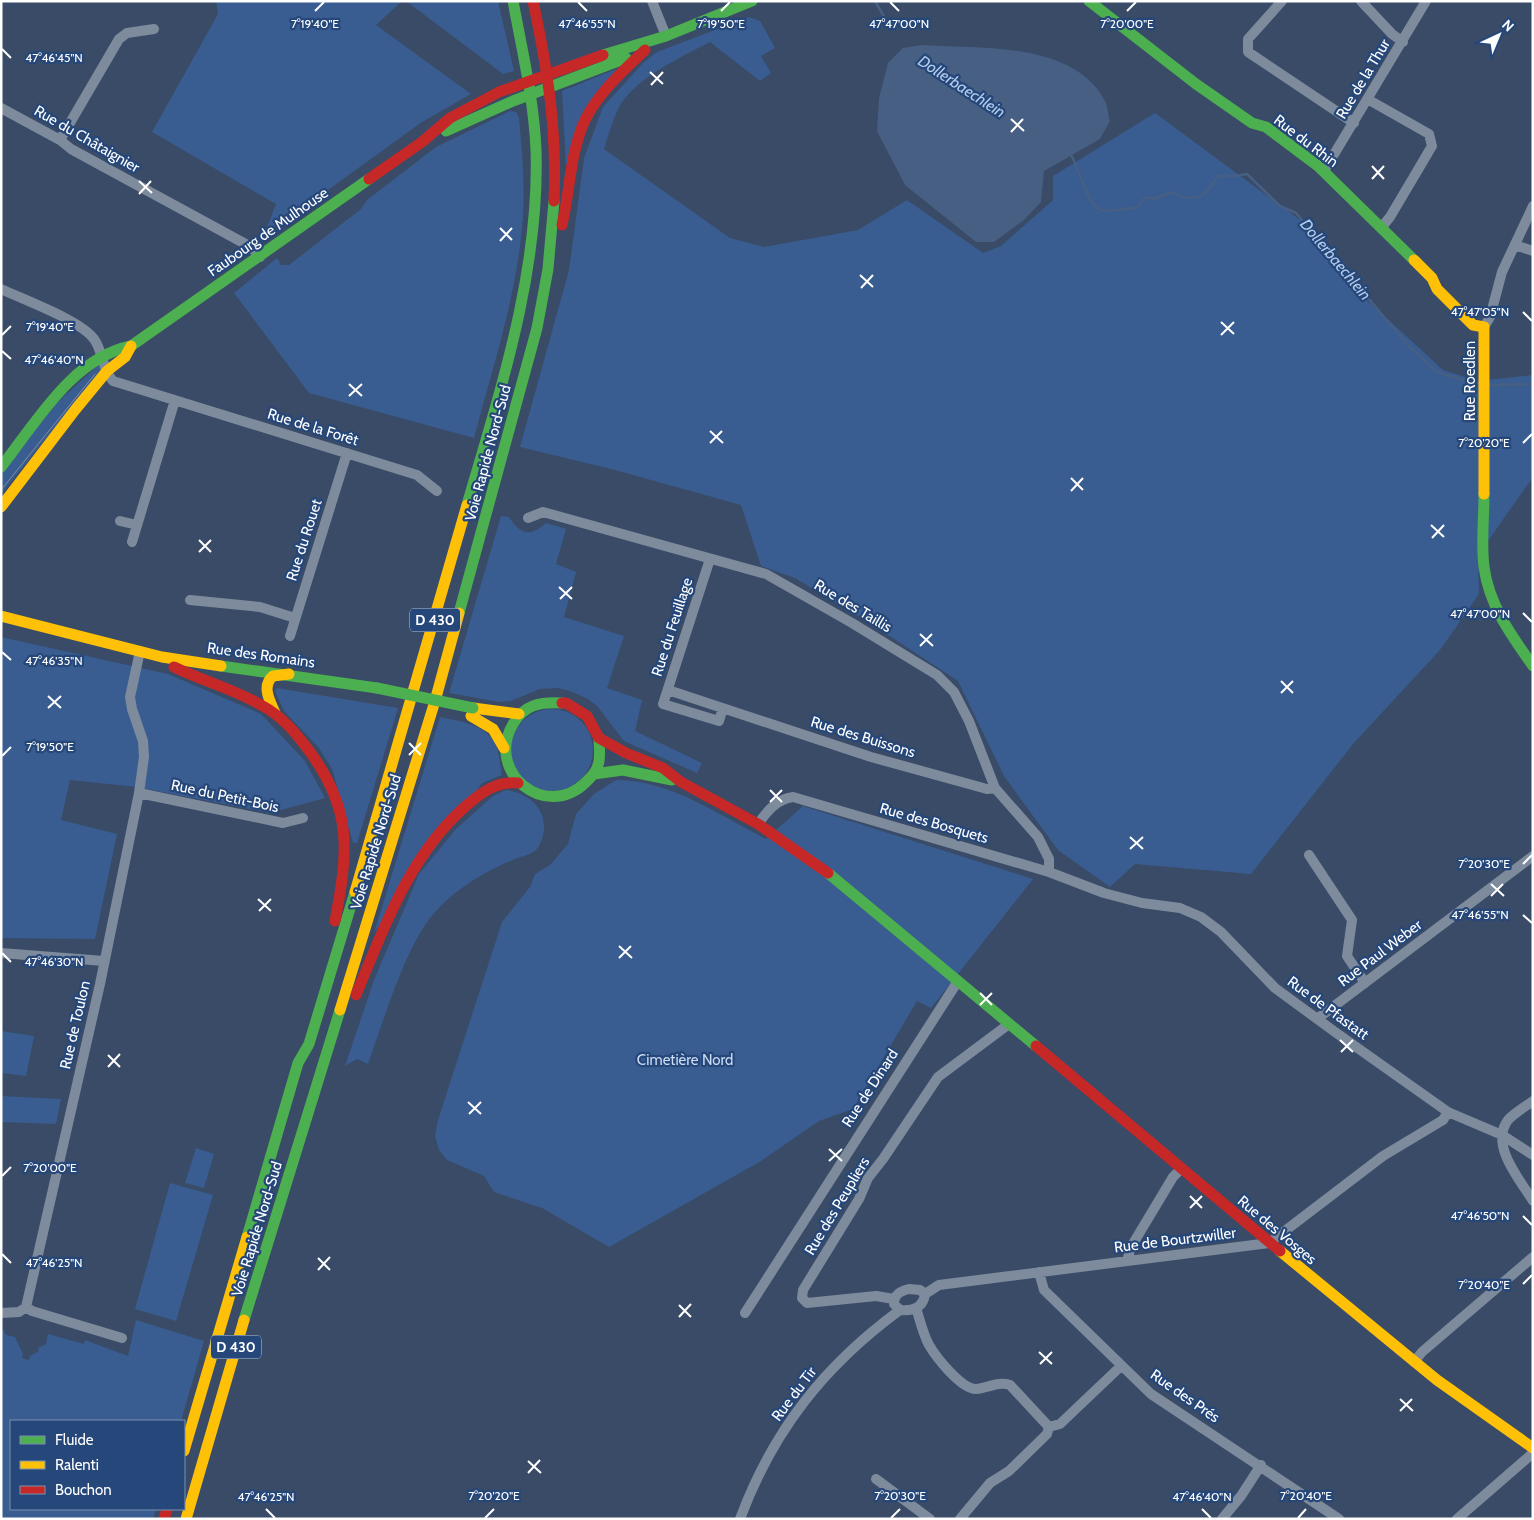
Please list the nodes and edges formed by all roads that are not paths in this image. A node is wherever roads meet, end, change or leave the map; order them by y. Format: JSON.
{"nodes":[{"id":1,"x":513,"y":1,"type":"edge"},
{"id":2,"x":533,"y":1,"type":"edge"},
{"id":3,"x":652,"y":1,"type":"edge"},
{"id":4,"x":1089,"y":1,"type":"edge"},
{"id":5,"x":1282,"y":1,"type":"edge"},
{"id":6,"x":1361,"y":1,"type":"edge"},
{"id":7,"x":1426,"y":1,"type":"edge"},
{"id":8,"x":750,"y":2,"type":"edge"},
{"id":9,"x":154,"y":29,"type":"dead end"},
{"id":10,"x":666,"y":36,"type":"junction"},
{"id":11,"x":1403,"y":42,"type":"junction"},
{"id":12,"x":645,"y":50,"type":"junction"},
{"id":13,"x":549,"y":76,"type":"junction"},
{"id":14,"x":528,"y":82,"type":"junction"},
{"id":15,"x":550,"y":89,"type":"junction"},
{"id":16,"x":530,"y":95,"type":"junction"},
{"id":17,"x":1369,"y":100,"type":"junction"},
{"id":18,"x":1,"y":108,"type":"edge"},
{"id":19,"x":1354,"y":123,"type":"junction"},
{"id":20,"x":60,"y":140,"type":"junction"},
{"id":21,"x":422,"y":142,"type":"junction"},
{"id":22,"x":1324,"y":171,"type":"junction"},
{"id":23,"x":1533,"y":206,"type":"edge"},
{"id":24,"x":1381,"y":228,"type":"junction"},
{"id":25,"x":1514,"y":245,"type":"junction"},
{"id":26,"x":1533,"y":251,"type":"edge"},
{"id":27,"x":260,"y":257,"type":"junction"},
{"id":28,"x":547,"y":282,"type":"junction"},
{"id":29,"x":1,"y":289,"type":"edge"},
{"id":30,"x":1484,"y":327,"type":"junction"},
{"id":31,"x":131,"y":346,"type":"junction"},
{"id":32,"x":102,"y":355,"type":"junction"},
{"id":33,"x":107,"y":371,"type":"junction"},
{"id":34,"x":175,"y":400,"type":"junction"},
{"id":35,"x":347,"y":453,"type":"junction"},
{"id":36,"x":1,"y":467,"type":"edge"},
{"id":37,"x":437,"y":491,"type":"dead end"},
{"id":38,"x":1,"y":506,"type":"edge"},
{"id":39,"x":528,"y":518,"type":"dead end"},
{"id":40,"x":120,"y":521,"type":"dead end"},
{"id":41,"x":137,"y":525,"type":"junction"},
{"id":42,"x":132,"y":542,"type":"dead end"},
{"id":43,"x":710,"y":559,"type":"junction"},
{"id":44,"x":190,"y":600,"type":"dead end"},
{"id":45,"x":1,"y":616,"type":"edge"},
{"id":46,"x":295,"y":618,"type":"junction"},
{"id":47,"x":1,"y":626,"type":"edge"},
{"id":48,"x":290,"y":636,"type":"dead end"},
{"id":49,"x":139,"y":656,"type":"junction"},
{"id":50,"x":1533,"y":666,"type":"edge"},
{"id":51,"x":174,"y":667,"type":"junction"},
{"id":52,"x":289,"y":674,"type":"junction"},
{"id":53,"x":269,"y":680,"type":"junction"},
{"id":54,"x":668,"y":690,"type":"junction"},
{"id":55,"x":376,"y":692,"type":"junction"},
{"id":56,"x":723,"y":708,"type":"junction"},
{"id":57,"x":472,"y":712,"type":"junction"},
{"id":58,"x":275,"y":713,"type":"junction"},
{"id":59,"x":519,"y":714,"type":"junction"},
{"id":60,"x":599,"y":738,"type":"junction"},
{"id":61,"x":504,"y":748,"type":"junction"},
{"id":62,"x":594,"y":774,"type":"junction"},
{"id":63,"x":518,"y":782,"type":"junction"},
{"id":64,"x":681,"y":782,"type":"junction"},
{"id":65,"x":996,"y":788,"type":"junction"},
{"id":66,"x":139,"y":793,"type":"junction"},
{"id":67,"x":303,"y":818,"type":"dead end"},
{"id":68,"x":758,"y":824,"type":"junction"},
{"id":69,"x":1309,"y":855,"type":"dead end"},
{"id":70,"x":1533,"y":856,"type":"edge"},
{"id":71,"x":1050,"y":872,"type":"junction"},
{"id":72,"x":1110,"y":895,"type":"joint"},
{"id":73,"x":1,"y":953,"type":"edge"},
{"id":74,"x":104,"y":961,"type":"junction"},
{"id":75,"x":958,"y":981,"type":"junction"},
{"id":76,"x":1365,"y":983,"type":"junction"},
{"id":77,"x":1317,"y":1019,"type":"junction"},
{"id":78,"x":1009,"y":1024,"type":"junction"},
{"id":79,"x":298,"y":1063,"type":"junction"},
{"id":80,"x":322,"y":1069,"type":"junction"},
{"id":81,"x":1533,"y":1101,"type":"edge"},
{"id":82,"x":1448,"y":1112,"type":"junction"},
{"id":83,"x":1502,"y":1135,"type":"junction"},
{"id":84,"x":1533,"y":1154,"type":"edge"},
{"id":85,"x":1181,"y":1169,"type":"junction"},
{"id":86,"x":1533,"y":1202,"type":"edge"},
{"id":87,"x":1269,"y":1243,"type":"junction"},
{"id":88,"x":1533,"y":1257,"type":"edge"},
{"id":89,"x":1127,"y":1261,"type":"junction"},
{"id":90,"x":1039,"y":1272,"type":"junction"},
{"id":91,"x":925,"y":1294,"type":"junction"},
{"id":92,"x":894,"y":1299,"type":"junction"},
{"id":93,"x":26,"y":1307,"type":"junction"},
{"id":94,"x":916,"y":1308,"type":"junction"},
{"id":95,"x":900,"y":1310,"type":"junction"},
{"id":96,"x":1,"y":1313,"type":"edge"},
{"id":97,"x":745,"y":1313,"type":"dead end"},
{"id":98,"x":122,"y":1338,"type":"dead end"},
{"id":99,"x":1414,"y":1362,"type":"junction"},
{"id":100,"x":1121,"y":1366,"type":"junction"},
{"id":101,"x":1049,"y":1427,"type":"junction"},
{"id":102,"x":185,"y":1448,"type":"edge"},
{"id":103,"x":1533,"y":1448,"type":"edge"},
{"id":104,"x":1533,"y":1453,"type":"edge"},
{"id":105,"x":1261,"y":1465,"type":"junction"},
{"id":106,"x":876,"y":1479,"type":"dead end"},
{"id":107,"x":186,"y":1519,"type":"edge"},
{"id":108,"x":740,"y":1519,"type":"edge"},
{"id":109,"x":930,"y":1519,"type":"edge"},
{"id":110,"x":960,"y":1519,"type":"edge"},
{"id":111,"x":1222,"y":1519,"type":"edge"},
{"id":112,"x":1338,"y":1519,"type":"edge"},
{"id":113,"x":1457,"y":1519,"type":"edge"}],
"edges":[{"from":1,"to":14,"type":"main road","number":"D 430"},
{"from":2,"to":13,"type":"main road","number":"D 430"},
{"from":3,"to":10,"type":"street"},
{"from":4,"to":22,"type":"main road","name":"Rue du Rhin"},
{"from":5,"to":19,"type":"street"},
{"from":6,"to":11,"type":"street"},
{"from":7,"to":11,"type":"street","name":"Rue de la Thur"},
{"from":8,"to":10,"type":"main road","name":"Faubourg de Mulhouse"},
{"from":9,"to":20,"type":"street"},
{"from":10,"to":12,"type":"main road","name":"Faubourg de Mulhouse"},
{"from":10,"to":13,"type":"main road","name":"Faubourg de Mulhouse"},
{"from":11,"to":17,"type":"street","name":"Rue de la Thur"},
{"from":12,"to":15,"type":"main road","name":"Faubourg de Mulhouse"},
{"from":12,"to":28,"type":"main road"},
{"from":13,"to":14,"type":"main road","name":"Faubourg de Mulhouse"},
{"from":13,"to":15,"type":"main road","name":"Voie Rapide Nord-Sud","number":"D 430"},
{"from":14,"to":16,"type":"main road","name":"Voie Rapide Nord-Sud","number":"D 430"},
{"from":14,"to":21,"type":"main road","name":"Faubourg de Mulhouse"},
{"from":15,"to":16,"type":"main road","name":"Faubourg de Mulhouse"},
{"from":15,"to":28,"type":"main road","name":"Voie Rapide Nord-Sud","number":"D 430"},
{"from":16,"to":21,"type":"main road","name":"Faubourg de Mulhouse"},
{"from":16,"to":79,"type":"main road","name":"Voie Rapide Nord-Sud","number":"D 430"},
{"from":17,"to":19,"type":"street","name":"Rue de la Thur"},
{"from":17,"to":24,"type":"street"},
{"from":18,"to":20,"type":"street","name":"Rue du Châtaignier"},
{"from":19,"to":22,"type":"street","name":"Rue de la Thur"},
{"from":20,"to":27,"type":"street","name":"Rue du Châtaignier"},
{"from":21,"to":27,"type":"main road","name":"Faubourg de Mulhouse"},
{"from":22,"to":24,"type":"main road","name":"Rue du Rhin"},
{"from":23,"to":25,"type":"street","name":"Rue Roedlen"},
{"from":24,"to":30,"type":"main road","name":"Rue du Rhin"},
{"from":25,"to":26,"type":"street"},
{"from":25,"to":30,"type":"street","name":"Rue Roedlen"},
{"from":27,"to":31,"type":"main road","name":"Faubourg de Mulhouse"},
{"from":28,"to":80,"type":"main road","name":"Voie Rapide Nord-Sud","number":"D 430"},
{"from":29,"to":32,"type":"street"},
{"from":30,"to":50,"type":"main road","name":"Rue Roedlen"},
{"from":31,"to":32,"type":"main road"},
{"from":31,"to":33,"type":"main road"},
{"from":32,"to":33,"type":"street"},
{"from":32,"to":36,"type":"main road"},
{"from":33,"to":34,"type":"street","name":"Rue de la Forêt"},
{"from":33,"to":38,"type":"main road"},
{"from":34,"to":35,"type":"street","name":"Rue de la Forêt"},
{"from":34,"to":41,"type":"street"},
{"from":35,"to":37,"type":"street","name":"Rue de la Forêt"},
{"from":35,"to":46,"type":"street","name":"Rue du Rouet"},
{"from":39,"to":43,"type":"street","name":"Rue des Taillis"},
{"from":40,"to":41,"type":"street"},
{"from":41,"to":42,"type":"street"},
{"from":43,"to":54,"type":"street","name":"Rue du Feuillage"},
{"from":43,"to":65,"type":"street","name":"Rue des Taillis"},
{"from":44,"to":46,"type":"street"},
{"from":45,"to":49,"type":"main road","name":"Rue des Romains"},
{"from":46,"to":48,"type":"street","name":"Rue du Rouet"},
{"from":47,"to":49,"type":"main road","name":"Rue des Romains"},
{"from":49,"to":51,"type":"main road","name":"Rue des Romains"},
{"from":49,"to":52,"type":"main road","name":"Rue des Romains"},
{"from":49,"to":66,"type":"street","name":"Rue de Toulon"},
{"from":51,"to":53,"type":"main road","name":"Rue des Romains"},
{"from":51,"to":58,"type":"main road"},
{"from":52,"to":53,"type":"main road"},
{"from":52,"to":55,"type":"main road","name":"Rue des Romains"},
{"from":53,"to":55,"type":"main road","name":"Rue des Romains"},
{"from":53,"to":58,"type":"main road"},
{"from":54,"to":56,"type":"street","name":"Rue des Buissons"},
{"from":54,"to":56,"type":"street","name":"Rue du Feuillage"},
{"from":55,"to":57,"type":"main road","name":"Rue des Romains","bridge":true},
{"from":56,"to":65,"type":"street","name":"Rue des Buissons"},
{"from":57,"to":59,"type":"main road","name":"Rue des Romains"},
{"from":57,"to":61,"type":"main road","name":"Rue des Romains"},
{"from":58,"to":79,"type":"main road"},
{"from":59,"to":60,"type":"main road"},
{"from":59,"to":61,"type":"main road"},
{"from":60,"to":62,"type":"main road"},
{"from":60,"to":64,"type":"main road"},
{"from":61,"to":63,"type":"main road"},
{"from":62,"to":63,"type":"main road"},
{"from":62,"to":64,"type":"main road"},
{"from":63,"to":80,"type":"main road"},
{"from":64,"to":68,"type":"main road","name":"Rue des Vosges"},
{"from":65,"to":71,"type":"street","name":"Rue des Taillis"},
{"from":66,"to":67,"type":"street","name":"Rue du Petit-Bois"},
{"from":66,"to":74,"type":"street","name":"Rue de Toulon"},
{"from":68,"to":71,"type":"street","name":"Rue des Bosquets"},
{"from":68,"to":75,"type":"main road","name":"Rue des Vosges"},
{"from":69,"to":76,"type":"street"},
{"from":70,"to":76,"type":"street","name":"Rue Paul Weber"},
{"from":71,"to":72,"type":"street","name":"Rue des Bosquets"},
{"from":72,"to":77,"type":"street","name":"Rue de Pfastatt"},
{"from":73,"to":74,"type":"street"},
{"from":74,"to":93,"type":"street","name":"Rue de Toulon"},
{"from":75,"to":78,"type":"main road","name":"Rue des Vosges"},
{"from":75,"to":97,"type":"street","name":"Rue de Dinard"},
{"from":76,"to":77,"type":"street","name":"Rue Paul Weber"},
{"from":77,"to":82,"type":"street","name":"Rue de Pfastatt"},
{"from":78,"to":85,"type":"main road","name":"Rue des Vosges"},
{"from":78,"to":92,"type":"street","name":"Rue des Peupliers"},
{"from":79,"to":102,"type":"main road","name":"Voie Rapide Nord-Sud","number":"D 430"},
{"from":80,"to":107,"type":"main road","name":"Voie Rapide Nord-Sud","number":"D 430"},
{"from":81,"to":83,"type":"street"},
{"from":82,"to":83,"type":"street","name":"Rue de Pfastatt"},
{"from":82,"to":87,"type":"street"},
{"from":83,"to":84,"type":"street","name":"Rue de Pfastatt"},
{"from":83,"to":86,"type":"street"},
{"from":85,"to":87,"type":"main road","name":"Rue des Vosges"},
{"from":85,"to":89,"type":"street"},
{"from":87,"to":89,"type":"street","name":"Rue de Bourtzwiller"},
{"from":87,"to":99,"type":"main road","name":"Rue des Vosges"},
{"from":88,"to":99,"type":"street"},
{"from":89,"to":90,"type":"street","name":"Rue de Bourtzwiller"},
{"from":90,"to":91,"type":"street","name":"Rue de Bourtzwiller"},
{"from":90,"to":100,"type":"street","name":"Rue des Prés"},
{"from":91,"to":92,"type":"street"},
{"from":91,"to":94,"type":"street"},
{"from":92,"to":95,"type":"street"},
{"from":93,"to":96,"type":"street"},
{"from":93,"to":98,"type":"street"},
{"from":94,"to":95,"type":"street"},
{"from":94,"to":101,"type":"street"},
{"from":95,"to":108,"type":"street","name":"Rue du Tir"},
{"from":99,"to":103,"type":"main road","name":"Rue des Vosges"},
{"from":100,"to":101,"type":"street"},
{"from":100,"to":105,"type":"street","name":"Rue des Prés"},
{"from":101,"to":110,"type":"street"},
{"from":104,"to":113,"type":"street"},
{"from":105,"to":111,"type":"street"},
{"from":105,"to":112,"type":"street","name":"Rue des Prés"},
{"from":106,"to":109,"type":"street"}]}
